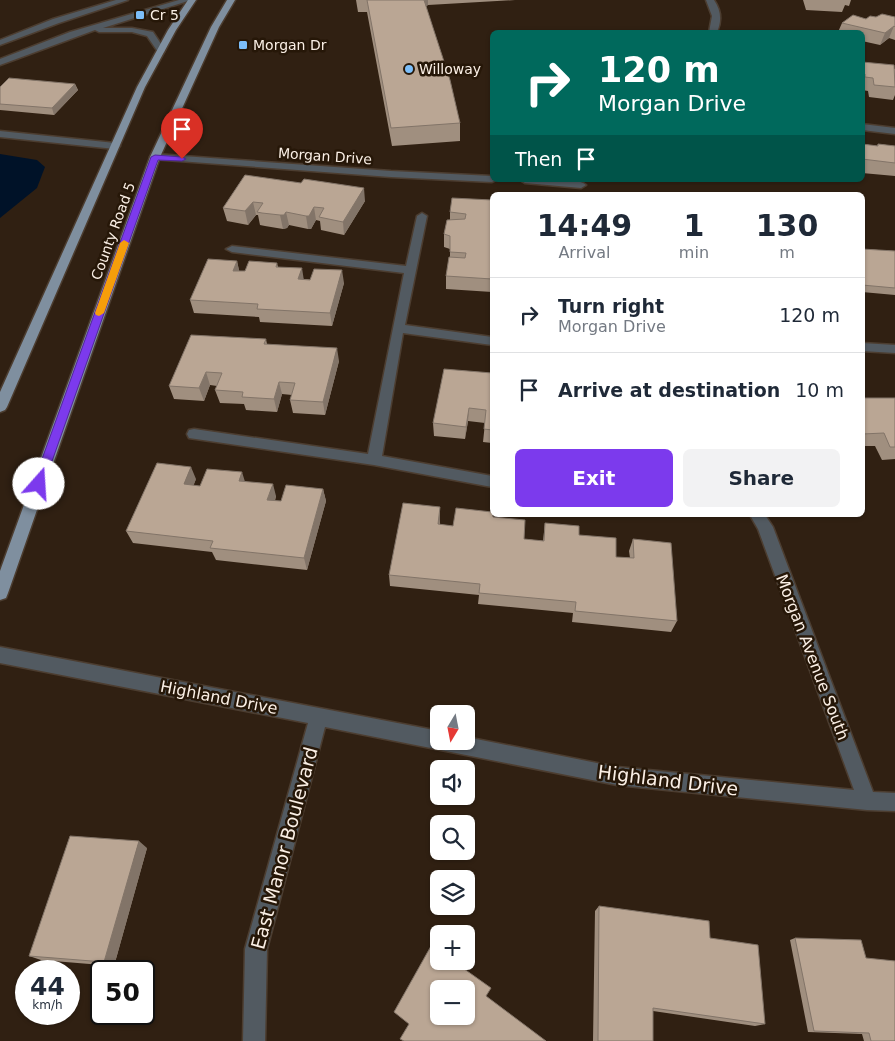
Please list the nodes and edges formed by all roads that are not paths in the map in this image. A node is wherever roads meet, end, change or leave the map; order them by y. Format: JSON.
{"nodes":[{"id":1,"x":124,"y":0,"type":"edge"},
{"id":2,"x":187,"y":0,"type":"edge"},
{"id":3,"x":192,"y":0,"type":"edge"},
{"id":4,"x":231,"y":0,"type":"edge"},
{"id":5,"x":710,"y":0,"type":"edge"},
{"id":6,"x":714,"y":30,"type":"edge"},
{"id":7,"x":73,"y":34,"type":"junction"},
{"id":8,"x":0,"y":43,"type":"edge"},
{"id":9,"x":161,"y":50,"type":"junction"},
{"id":10,"x":0,"y":62,"type":"edge"},
{"id":11,"x":865,"y":128,"type":"edge"},
{"id":12,"x":895,"y":131,"type":"edge"},
{"id":13,"x":0,"y":134,"type":"edge"},
{"id":14,"x":115,"y":146,"type":"junction"},
{"id":15,"x":155,"y":157,"type":"junction"},
{"id":16,"x":490,"y":179,"type":"edge"},
{"id":17,"x":541,"y":182,"type":"edge"},
{"id":18,"x":582,"y":187,"type":"edge"},
{"id":19,"x":422,"y":216,"type":"dead end"},
{"id":20,"x":232,"y":249,"type":"dead end"},
{"id":21,"x":410,"y":270,"type":"junction"},
{"id":22,"x":398,"y":328,"type":"junction"},
{"id":23,"x":490,"y":341,"type":"edge"},
{"id":24,"x":865,"y":347,"type":"edge"},
{"id":25,"x":895,"y":350,"type":"edge"},
{"id":26,"x":0,"y":408,"type":"edge"},
{"id":27,"x":194,"y":434,"type":"dead end"},
{"id":28,"x":374,"y":460,"type":"junction"},
{"id":29,"x":490,"y":482,"type":"edge"},
{"id":30,"x":758,"y":517,"type":"edge"},
{"id":31,"x":0,"y":593,"type":"edge"},
{"id":32,"x":0,"y":655,"type":"edge"},
{"id":33,"x":319,"y":716,"type":"junction"},
{"id":34,"x":430,"y":738,"type":"edge"},
{"id":35,"x":475,"y":747,"type":"edge"},
{"id":36,"x":867,"y":801,"type":"junction"},
{"id":37,"x":895,"y":802,"type":"edge"},
{"id":38,"x":254,"y":1041,"type":"edge"}],
"edges":[{"from":1,"to":8,"type":"street"},
{"from":2,"to":7,"type":"street"},
{"from":3,"to":9,"type":"main road","name":"County Road 5"},
{"from":4,"to":15,"type":"main road","name":"County Road 5"},
{"from":5,"to":6,"type":"street"},
{"from":7,"to":9,"type":"street"},
{"from":7,"to":10,"type":"street"},
{"from":9,"to":14,"type":"main road","name":"County Road 5"},
{"from":11,"to":12,"type":"street"},
{"from":13,"to":14,"type":"street"},
{"from":14,"to":26,"type":"main road","name":"County Road 5"},
{"from":15,"to":16,"type":"street","name":"Morgan Drive"},
{"from":15,"to":31,"type":"main road","name":"County Road 5"},
{"from":17,"to":18,"type":"street"},
{"from":19,"to":21,"type":"street"},
{"from":20,"to":21,"type":"street"},
{"from":21,"to":22,"type":"street"},
{"from":22,"to":23,"type":"street"},
{"from":22,"to":28,"type":"street"},
{"from":24,"to":25,"type":"street"},
{"from":27,"to":28,"type":"street"},
{"from":28,"to":29,"type":"street"},
{"from":30,"to":36,"type":"street","name":"Morgan Avenue South"},
{"from":32,"to":33,"type":"street","name":"Highland Drive"},
{"from":33,"to":34,"type":"street","name":"Highland Drive"},
{"from":33,"to":38,"type":"street","name":"East Manor Boulevard"},
{"from":35,"to":36,"type":"street","name":"Highland Drive"},
{"from":36,"to":37,"type":"street","name":"Highland Drive"}]}
